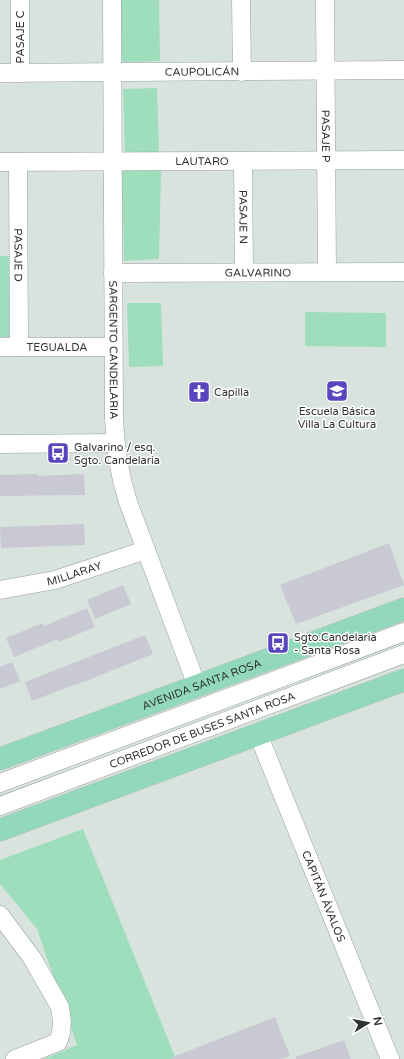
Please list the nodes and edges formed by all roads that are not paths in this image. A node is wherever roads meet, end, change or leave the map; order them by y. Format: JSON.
{"nodes":[{"id":1,"x":20,"y":0,"type":"edge"},
{"id":2,"x":112,"y":0,"type":"edge"},
{"id":3,"x":241,"y":0,"type":"edge"},
{"id":4,"x":325,"y":0,"type":"edge"},
{"id":5,"x":404,"y":70,"type":"edge"},
{"id":6,"x":326,"y":71,"type":"junction"},
{"id":7,"x":112,"y":72,"type":"junction"},
{"id":8,"x":242,"y":72,"type":"junction"},
{"id":9,"x":0,"y":73,"type":"edge"},
{"id":10,"x":20,"y":73,"type":"junction"},
{"id":11,"x":326,"y":160,"type":"junction"},
{"id":12,"x":404,"y":160,"type":"edge"},
{"id":13,"x":242,"y":161,"type":"junction"},
{"id":14,"x":0,"y":162,"type":"edge"},
{"id":15,"x":18,"y":162,"type":"junction"},
{"id":16,"x":112,"y":162,"type":"junction"},
{"id":17,"x":244,"y":272,"type":"junction"},
{"id":18,"x":327,"y":272,"type":"junction"},
{"id":19,"x":404,"y":272,"type":"edge"},
{"id":20,"x":113,"y":273,"type":"junction"},
{"id":21,"x":113,"y":346,"type":"junction"},
{"id":22,"x":0,"y":347,"type":"edge"},
{"id":23,"x":19,"y":347,"type":"junction"},
{"id":24,"x":115,"y":443,"type":"junction"},
{"id":25,"x":0,"y":444,"type":"edge"},
{"id":26,"x":146,"y":550,"type":"junction"},
{"id":27,"x":0,"y":590,"type":"edge"},
{"id":28,"x":404,"y":609,"type":"edge"},
{"id":29,"x":404,"y":618,"type":"edge"},
{"id":30,"x":354,"y":627,"type":"junction"},
{"id":31,"x":404,"y":632,"type":"edge"},
{"id":32,"x":404,"y":654,"type":"edge"},
{"id":33,"x":404,"y":680,"type":"edge"},
{"id":34,"x":197,"y":686,"type":"junction"},
{"id":35,"x":258,"y":734,"type":"junction"},
{"id":36,"x":0,"y":759,"type":"edge"},
{"id":37,"x":0,"y":783,"type":"edge"},
{"id":38,"x":0,"y":806,"type":"edge"},
{"id":39,"x":0,"y":830,"type":"edge"},
{"id":40,"x":0,"y":915,"type":"edge"},
{"id":41,"x":14,"y":1059,"type":"edge"},
{"id":42,"x":390,"y":1059,"type":"edge"}],
"edges":[{"from":1,"to":10,"type":"street","name":"PASAJE C"},
{"from":2,"to":7,"type":"street","name":"SARGENTO CANDELARIA"},
{"from":3,"to":8,"type":"street"},
{"from":4,"to":6,"type":"street","name":"PASAJE P"},
{"from":5,"to":6,"type":"street","name":"CAUPOLICÁN"},
{"from":6,"to":8,"type":"street","name":"CAUPOLICÁN"},
{"from":6,"to":11,"type":"street","name":"PASAJE P"},
{"from":7,"to":8,"type":"street","name":"CAUPOLICÁN"},
{"from":7,"to":10,"type":"street","name":"CAUPOLICÁN"},
{"from":7,"to":16,"type":"street","name":"SARGENTO CANDELARIA"},
{"from":9,"to":10,"type":"street","name":"CAUPOLICÁN"},
{"from":11,"to":12,"type":"street","name":"LAUTARO"},
{"from":11,"to":13,"type":"street","name":"LAUTARO"},
{"from":11,"to":18,"type":"street","name":"PASAJE P"},
{"from":13,"to":16,"type":"street","name":"LAUTARO"},
{"from":13,"to":17,"type":"street","name":"PASAJE N"},
{"from":14,"to":15,"type":"street","name":"LAUTARO"},
{"from":15,"to":16,"type":"street","name":"LAUTARO"},
{"from":15,"to":23,"type":"street","name":"PASAJE D"},
{"from":16,"to":20,"type":"street","name":"SARGENTO CANDELARIA"},
{"from":17,"to":18,"type":"street","name":"GALVARINO"},
{"from":17,"to":20,"type":"street","name":"GALVARINO"},
{"from":18,"to":19,"type":"street","name":"GALVARINO"},
{"from":20,"to":21,"type":"street","name":"SARGENTO CANDELARIA"},
{"from":21,"to":23,"type":"street","name":"TEGUALDA"},
{"from":21,"to":24,"type":"street","name":"SARGENTO CANDELARIA"},
{"from":22,"to":23,"type":"street","name":"TEGUALDA"},
{"from":24,"to":25,"type":"street"},
{"from":24,"to":26,"type":"street","name":"SARGENTO CANDELARIA"},
{"from":26,"to":27,"type":"street","name":"MILLARAY"},
{"from":26,"to":34,"type":"street","name":"SARGENTO CANDELARIA"},
{"from":28,"to":30,"type":"main road","name":"AVENIDA SANTA ROSA"},
{"from":29,"to":30,"type":"street"},
{"from":30,"to":34,"type":"main road","name":"AVENIDA SANTA ROSA"},
{"from":31,"to":37,"type":"street","name":"CORREDOR DE BUSES SANTA ROSA"},
{"from":32,"to":38,"type":"street","name":"CORREDOR DE BUSES SANTA ROSA"},
{"from":33,"to":35,"type":"main road"},
{"from":34,"to":36,"type":"main road","name":"AVENIDA SANTA ROSA"},
{"from":35,"to":39,"type":"main road"},
{"from":35,"to":42,"type":"street","name":"CAPITÁN ÁVALOS"},
{"from":40,"to":41,"type":"street"}]}
